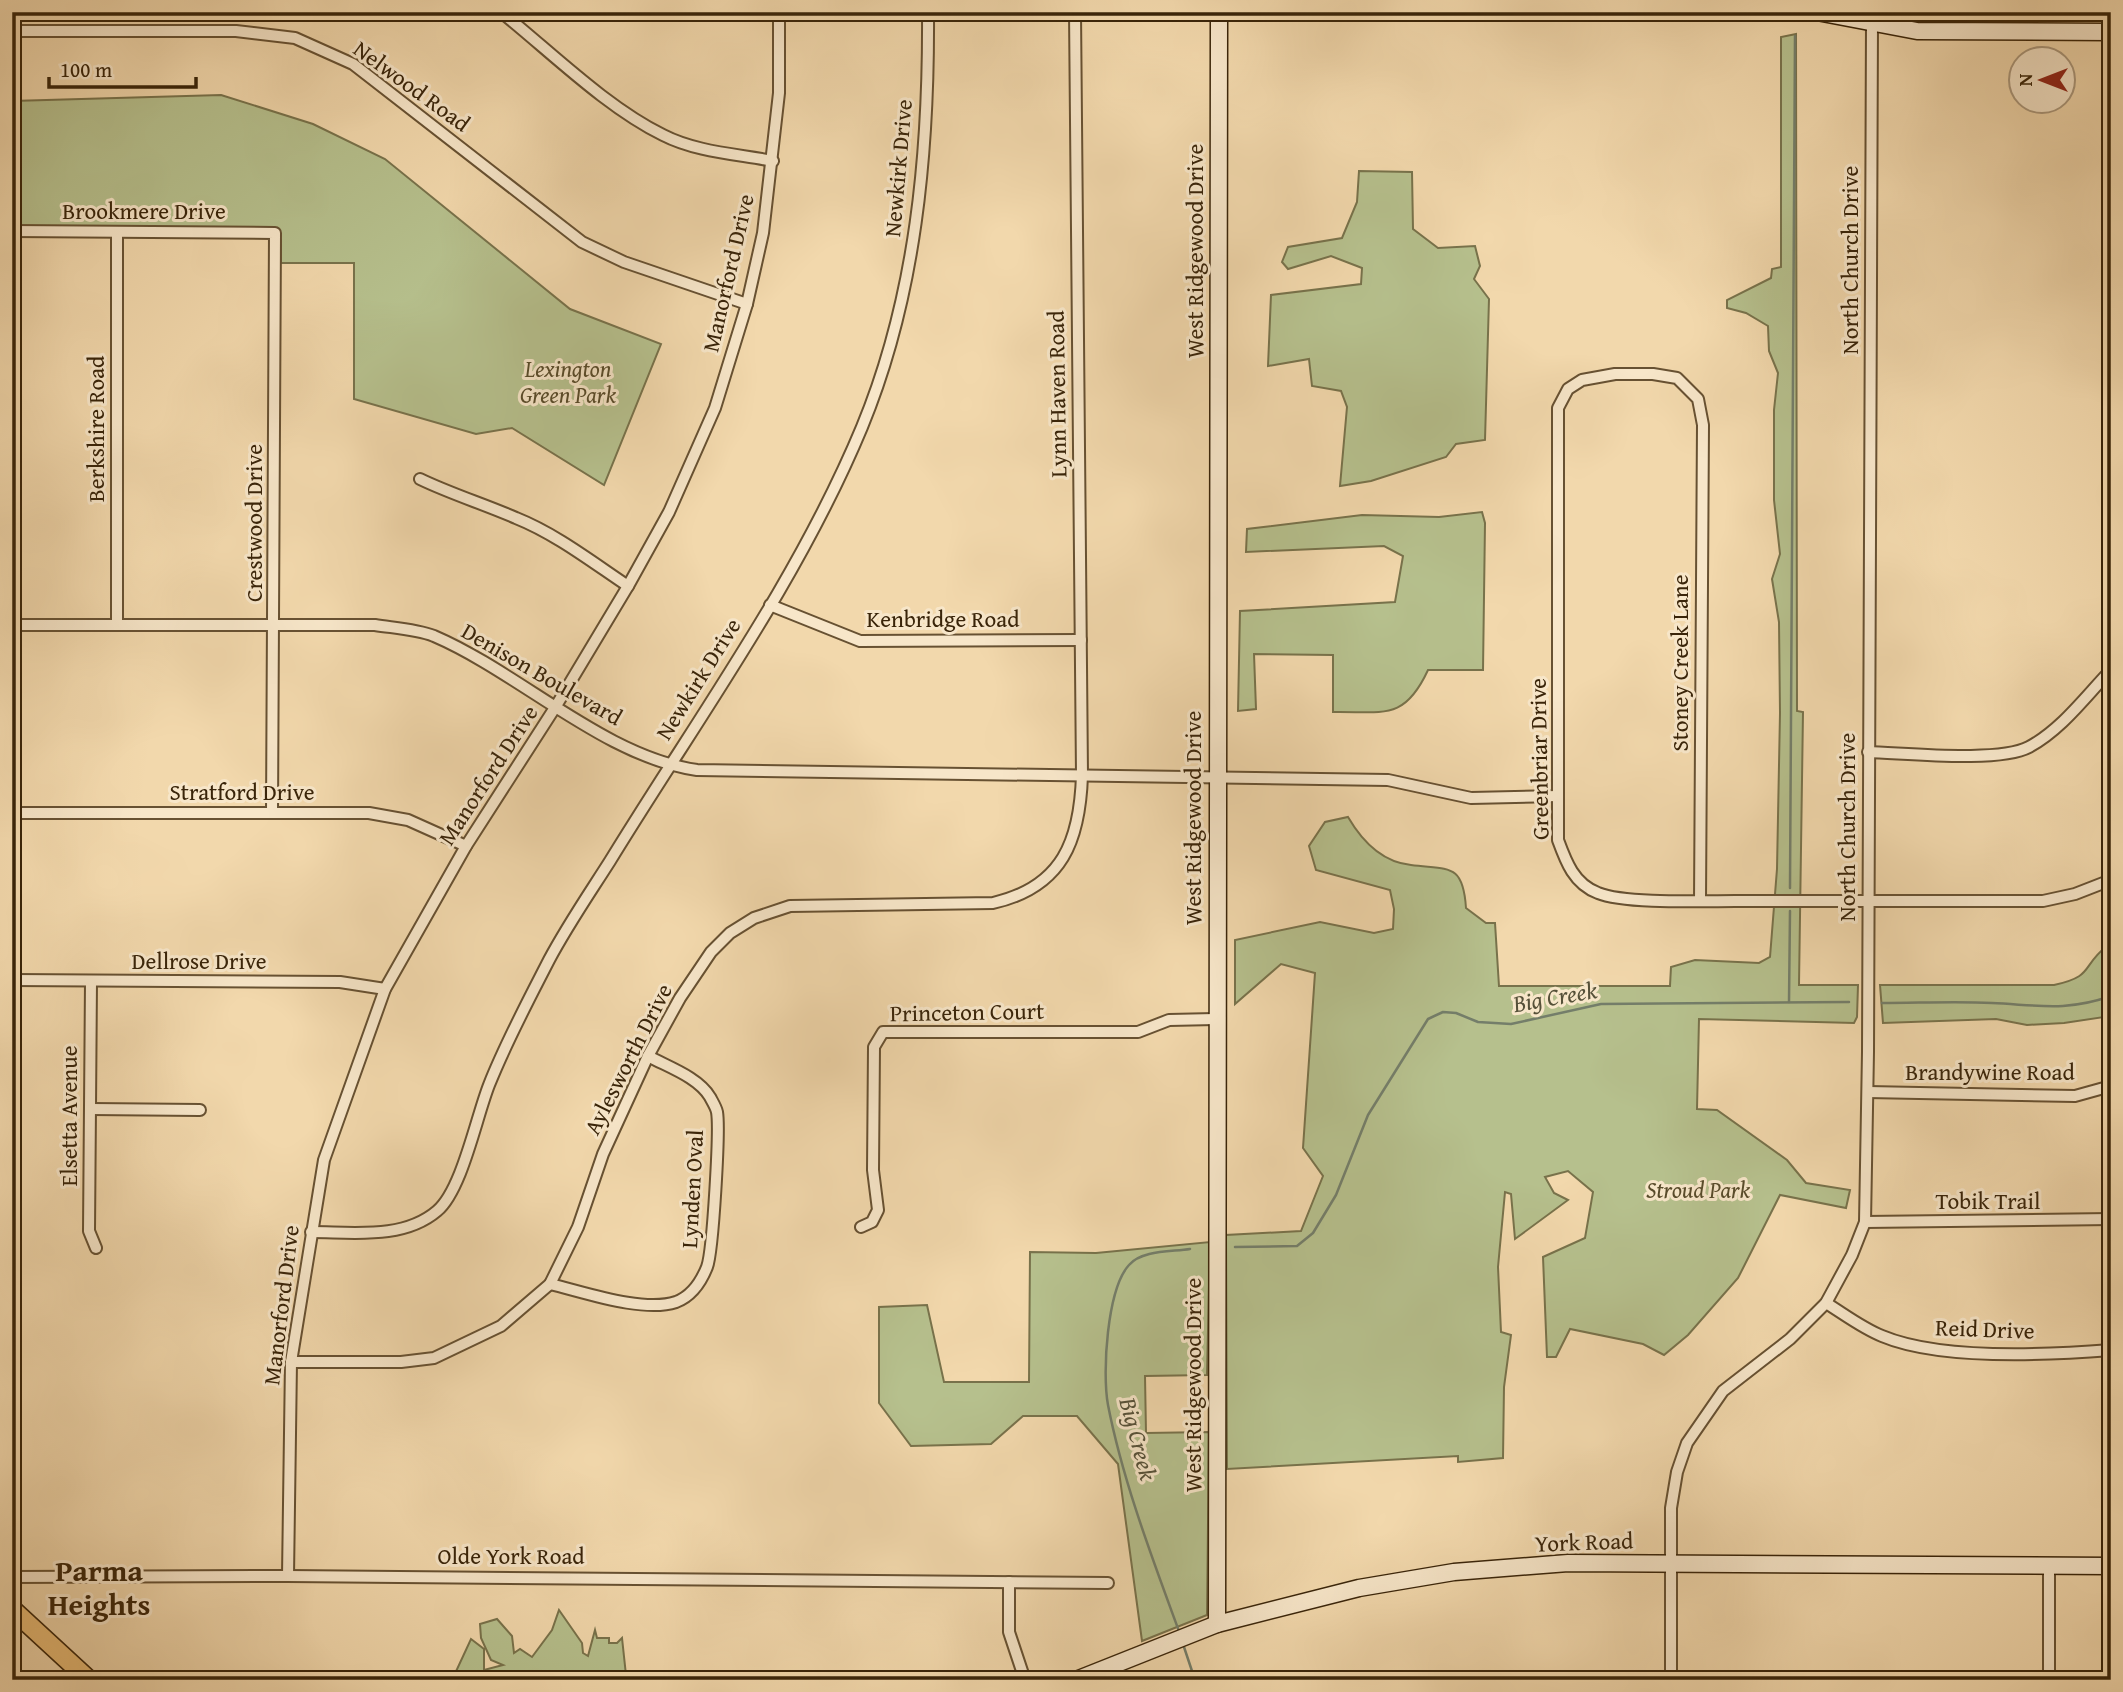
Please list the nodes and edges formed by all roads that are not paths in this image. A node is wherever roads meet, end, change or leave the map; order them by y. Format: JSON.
{"nodes":[{"id":1,"x":501,"y":12,"type":"edge"},
{"id":2,"x":779,"y":12,"type":"edge"},
{"id":3,"x":928,"y":12,"type":"edge"},
{"id":4,"x":1074,"y":12,"type":"edge"},
{"id":5,"x":1219,"y":12,"type":"edge"},
{"id":6,"x":1817,"y":12,"type":"edge"},
{"id":7,"x":1871,"y":17,"type":"edge"},
{"id":8,"x":12,"y":32,"type":"edge"},
{"id":9,"x":2111,"y":32,"type":"edge"},
{"id":10,"x":773,"y":161,"type":"junction"},
{"id":11,"x":12,"y":231,"type":"edge"},
{"id":12,"x":117,"y":233,"type":"junction"},
{"id":13,"x":275,"y":233,"type":"joint"},
{"id":14,"x":747,"y":304,"type":"junction"},
{"id":15,"x":1703,"y":425,"type":"joint"},
{"id":16,"x":420,"y":479,"type":"dead end"},
{"id":17,"x":628,"y":586,"type":"junction"},
{"id":18,"x":770,"y":605,"type":"junction"},
{"id":19,"x":12,"y":625,"type":"edge"},
{"id":20,"x":117,"y":625,"type":"junction"},
{"id":21,"x":275,"y":625,"type":"junction"},
{"id":22,"x":1081,"y":640,"type":"junction"},
{"id":23,"x":2111,"y":670,"type":"edge"},
{"id":24,"x":556,"y":706,"type":"junction"},
{"id":25,"x":1868,"y":752,"type":"junction"},
{"id":26,"x":668,"y":766,"type":"junction"},
{"id":27,"x":1082,"y":775,"type":"junction"},
{"id":28,"x":1216,"y":776,"type":"junction"},
{"id":29,"x":1558,"y":796,"type":"junction"},
{"id":30,"x":12,"y":813,"type":"edge"},
{"id":31,"x":272,"y":813,"type":"junction"},
{"id":32,"x":466,"y":846,"type":"junction"},
{"id":33,"x":2111,"y":880,"type":"edge"},
{"id":34,"x":1700,"y":901,"type":"junction"},
{"id":35,"x":1868,"y":901,"type":"junction"},
{"id":36,"x":12,"y":980,"type":"edge"},
{"id":37,"x":91,"y":982,"type":"junction"},
{"id":38,"x":385,"y":989,"type":"junction"},
{"id":39,"x":1215,"y":1019,"type":"junction"},
{"id":40,"x":648,"y":1056,"type":"junction"},
{"id":41,"x":2111,"y":1086,"type":"edge"},
{"id":42,"x":1868,"y":1092,"type":"junction"},
{"id":43,"x":91,"y":1109,"type":"junction"},
{"id":44,"x":200,"y":1110,"type":"dead end"},
{"id":45,"x":2111,"y":1220,"type":"edge"},
{"id":46,"x":1865,"y":1222,"type":"junction"},
{"id":47,"x":861,"y":1227,"type":"dead end"},
{"id":48,"x":311,"y":1232,"type":"junction"},
{"id":49,"x":96,"y":1248,"type":"dead end"},
{"id":50,"x":550,"y":1284,"type":"junction"},
{"id":51,"x":1826,"y":1303,"type":"junction"},
{"id":52,"x":2111,"y":1349,"type":"edge"},
{"id":53,"x":291,"y":1362,"type":"junction"},
{"id":54,"x":1671,"y":1563,"type":"junction"},
{"id":55,"x":2049,"y":1566,"type":"junction"},
{"id":56,"x":2111,"y":1566,"type":"edge"},
{"id":57,"x":288,"y":1576,"type":"junction"},
{"id":58,"x":12,"y":1577,"type":"edge"},
{"id":59,"x":1009,"y":1582,"type":"junction"},
{"id":60,"x":1108,"y":1583,"type":"dead end"},
{"id":61,"x":12,"y":1609,"type":"edge"},
{"id":62,"x":1217,"y":1624,"type":"junction"},
{"id":63,"x":89,"y":1680,"type":"edge"},
{"id":64,"x":1025,"y":1680,"type":"edge"},
{"id":65,"x":1076,"y":1680,"type":"edge"},
{"id":66,"x":1671,"y":1680,"type":"edge"},
{"id":67,"x":2049,"y":1680,"type":"edge"}],
"edges":[{"from":1,"to":10,"type":"street"},
{"from":2,"to":10,"type":"street","name":"Manorford Drive"},
{"from":3,"to":18,"type":"street","name":"Newkirk Drive"},
{"from":4,"to":22,"type":"street","name":"Lynn Haven Road"},
{"from":5,"to":28,"type":"main road","name":"West Ridgewood Drive"},
{"from":6,"to":7,"type":"main road"},
{"from":7,"to":9,"type":"main road"},
{"from":7,"to":25,"type":"street","name":"North Church Drive"},
{"from":8,"to":14,"type":"street","name":"Nelwood Road"},
{"from":10,"to":14,"type":"street","name":"Manorford Drive"},
{"from":11,"to":12,"type":"street","name":"Brookmere Drive"},
{"from":12,"to":13,"type":"street","name":"Brookmere Drive"},
{"from":12,"to":20,"type":"street","name":"Berkshire Road"},
{"from":13,"to":21,"type":"street","name":"Crestwood Drive"},
{"from":14,"to":17,"type":"street","name":"Manorford Drive"},
{"from":15,"to":29,"type":"street","name":"Greenbriar Drive"},
{"from":15,"to":34,"type":"street","name":"Stoney Creek Lane"},
{"from":16,"to":17,"type":"street"},
{"from":17,"to":24,"type":"street","name":"Manorford Drive"},
{"from":18,"to":22,"type":"street","name":"Kenbridge Road"},
{"from":18,"to":26,"type":"street","name":"Newkirk Drive"},
{"from":19,"to":20,"type":"street","name":"Denison Boulevard"},
{"from":20,"to":21,"type":"street","name":"Denison Boulevard"},
{"from":21,"to":24,"type":"street","name":"Denison Boulevard"},
{"from":21,"to":31,"type":"street","name":"Crestwood Drive"},
{"from":22,"to":27,"type":"street","name":"Lynn Haven Road"},
{"from":23,"to":25,"type":"street"},
{"from":24,"to":26,"type":"street","name":"Denison Boulevard"},
{"from":24,"to":32,"type":"street","name":"Manorford Drive"},
{"from":25,"to":35,"type":"street","name":"North Church Drive"},
{"from":26,"to":27,"type":"street","name":"Denison Boulevard"},
{"from":26,"to":48,"type":"street","name":"Newkirk Drive"},
{"from":27,"to":28,"type":"street","name":"Denison Boulevard"},
{"from":27,"to":40,"type":"street","name":"Aylesworth Drive"},
{"from":28,"to":29,"type":"street","name":"Denison Boulevard"},
{"from":28,"to":39,"type":"main road","name":"West Ridgewood Drive"},
{"from":29,"to":34,"type":"street","name":"Greenbriar Drive"},
{"from":30,"to":31,"type":"street","name":"Stratford Drive"},
{"from":31,"to":32,"type":"street","name":"Stratford Drive"},
{"from":32,"to":38,"type":"street","name":"Manorford Drive"},
{"from":33,"to":35,"type":"street","name":"Greenbriar Drive"},
{"from":34,"to":35,"type":"street","name":"Greenbriar Drive"},
{"from":35,"to":42,"type":"street","name":"North Church Drive"},
{"from":36,"to":37,"type":"street","name":"Dellrose Drive"},
{"from":37,"to":38,"type":"street","name":"Dellrose Drive"},
{"from":37,"to":43,"type":"street","name":"Elsetta Avenue"},
{"from":38,"to":48,"type":"street","name":"Manorford Drive"},
{"from":39,"to":47,"type":"street","name":"Princeton Court"},
{"from":39,"to":62,"type":"main road","name":"West Ridgewood Drive"},
{"from":40,"to":50,"type":"street","name":"Aylesworth Drive"},
{"from":40,"to":50,"type":"street","name":"Lynden Oval"},
{"from":41,"to":42,"type":"street","name":"Brandywine Road"},
{"from":42,"to":46,"type":"street","name":"North Church Drive"},
{"from":43,"to":44,"type":"street"},
{"from":43,"to":49,"type":"street","name":"Elsetta Avenue"},
{"from":45,"to":46,"type":"street","name":"Tobik Trail"},
{"from":46,"to":51,"type":"street","name":"North Church Drive"},
{"from":48,"to":53,"type":"street","name":"Manorford Drive"},
{"from":50,"to":53,"type":"street","name":"Aylesworth Drive"},
{"from":51,"to":52,"type":"street","name":"Reid Drive"},
{"from":51,"to":54,"type":"street","name":"North Church Drive"},
{"from":53,"to":57,"type":"street","name":"Manorford Drive"},
{"from":54,"to":55,"type":"main road","name":"York Road"},
{"from":54,"to":62,"type":"main road","name":"York Road"},
{"from":54,"to":66,"type":"street","name":"North Church Drive"},
{"from":55,"to":56,"type":"main road","name":"York Road"},
{"from":55,"to":67,"type":"street"},
{"from":57,"to":58,"type":"street","name":"Olde York Road"},
{"from":57,"to":59,"type":"street","name":"Olde York Road"},
{"from":59,"to":60,"type":"street","name":"Olde York Road"},
{"from":59,"to":64,"type":"street"},
{"from":61,"to":63,"type":"main road"},
{"from":62,"to":65,"type":"main road","name":"York Road"}]}
